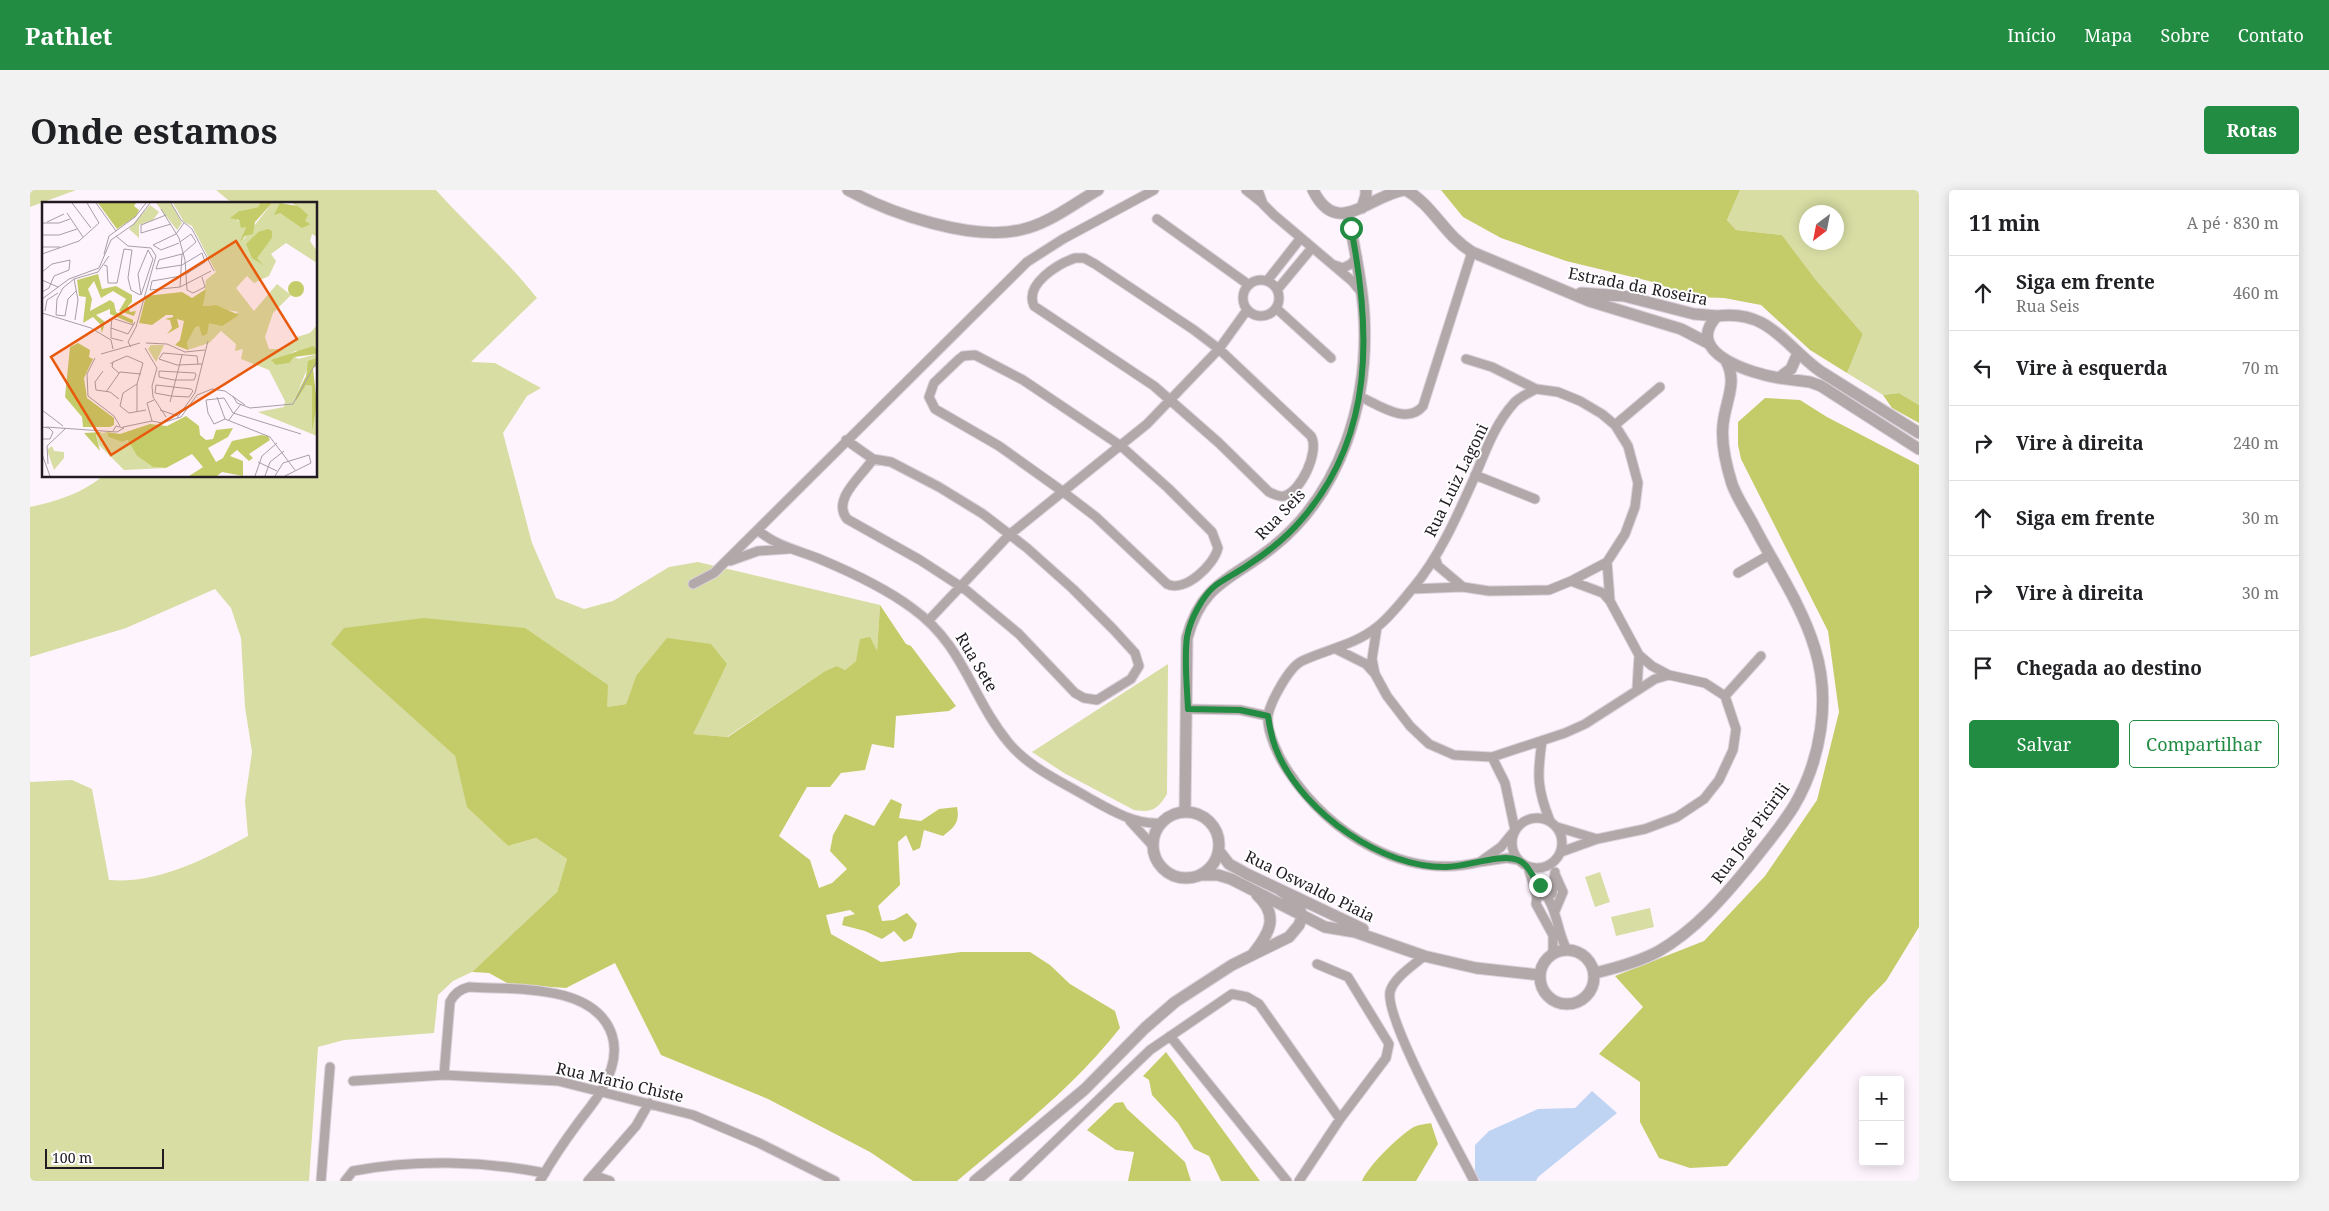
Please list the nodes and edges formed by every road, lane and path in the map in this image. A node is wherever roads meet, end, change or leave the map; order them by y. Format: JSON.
{"nodes":[{"id":1,"x":848,"y":190,"type":"edge"},
{"id":2,"x":1098,"y":190,"type":"edge"},
{"id":3,"x":1154,"y":190,"type":"edge"},
{"id":4,"x":1246,"y":190,"type":"edge"},
{"id":5,"x":1258,"y":190,"type":"edge"},
{"id":6,"x":1314,"y":190,"type":"edge"},
{"id":7,"x":1366,"y":190,"type":"edge"},
{"id":8,"x":1405,"y":190,"type":"edge"},
{"id":9,"x":1263,"y":204,"type":"junction"},
{"id":10,"x":1362,"y":208,"type":"junction"},
{"id":11,"x":1348,"y":214,"type":"junction"},
{"id":12,"x":1157,"y":219,"type":"dead end"},
{"id":13,"x":1300,"y":239,"type":"junction"},
{"id":14,"x":1311,"y":248,"type":"junction"},
{"id":15,"x":1472,"y":252,"type":"junction"},
{"id":16,"x":1356,"y":257,"type":"junction"},
{"id":17,"x":1329,"y":263,"type":"junction"},
{"id":18,"x":1267,"y":281,"type":"junction"},
{"id":19,"x":1249,"y":285,"type":"junction"},
{"id":20,"x":1554,"y":286,"type":"junction"},
{"id":21,"x":1277,"y":290,"type":"junction"},
{"id":22,"x":1362,"y":293,"type":"junction"},
{"id":23,"x":1276,"y":308,"type":"junction"},
{"id":24,"x":1248,"y":310,"type":"junction"},
{"id":25,"x":1716,"y":316,"type":"junction"},
{"id":26,"x":1708,"y":343,"type":"junction"},
{"id":27,"x":1219,"y":349,"type":"junction"},
{"id":28,"x":1798,"y":353,"type":"junction"},
{"id":29,"x":1331,"y":358,"type":"dead end"},
{"id":30,"x":1466,"y":359,"type":"dead end"},
{"id":31,"x":1725,"y":359,"type":"junction"},
{"id":32,"x":1754,"y":374,"type":"junction"},
{"id":33,"x":1780,"y":378,"type":"junction"},
{"id":34,"x":1660,"y":387,"type":"dead end"},
{"id":35,"x":1536,"y":389,"type":"junction"},
{"id":36,"x":1731,"y":393,"type":"junction"},
{"id":37,"x":1359,"y":396,"type":"junction"},
{"id":38,"x":1171,"y":400,"type":"junction"},
{"id":39,"x":1615,"y":426,"type":"junction"},
{"id":40,"x":1919,"y":433,"type":"edge"},
{"id":41,"x":846,"y":440,"type":"junction"},
{"id":42,"x":1121,"y":446,"type":"junction"},
{"id":43,"x":1919,"y":448,"type":"edge"},
{"id":44,"x":874,"y":459,"type":"junction"},
{"id":45,"x":1475,"y":475,"type":"junction"},
{"id":46,"x":1062,"y":491,"type":"junction"},
{"id":47,"x":1535,"y":499,"type":"dead end"},
{"id":48,"x":758,"y":530,"type":"junction"},
{"id":49,"x":1009,"y":535,"type":"junction"},
{"id":50,"x":794,"y":549,"type":"junction"},
{"id":51,"x":1769,"y":555,"type":"junction"},
{"id":52,"x":1435,"y":557,"type":"junction"},
{"id":53,"x":1607,"y":562,"type":"junction"},
{"id":54,"x":723,"y":564,"type":"junction"},
{"id":55,"x":1738,"y":573,"type":"dead end"},
{"id":56,"x":1571,"y":581,"type":"junction"},
{"id":57,"x":693,"y":584,"type":"dead end"},
{"id":58,"x":959,"y":586,"type":"junction"},
{"id":59,"x":1463,"y":587,"type":"junction"},
{"id":60,"x":1412,"y":589,"type":"junction"},
{"id":61,"x":1610,"y":600,"type":"junction"},
{"id":62,"x":928,"y":621,"type":"junction"},
{"id":63,"x":1378,"y":627,"type":"junction"},
{"id":64,"x":1336,"y":649,"type":"junction"},
{"id":65,"x":1639,"y":655,"type":"junction"},
{"id":66,"x":1761,"y":656,"type":"dead end"},
{"id":67,"x":1375,"y":674,"type":"junction"},
{"id":68,"x":1669,"y":675,"type":"junction"},
{"id":69,"x":1637,"y":689,"type":"junction"},
{"id":70,"x":1725,"y":696,"type":"junction"},
{"id":71,"x":1188,"y":709,"type":"junction"},
{"id":72,"x":1268,"y":716,"type":"junction"},
{"id":73,"x":1542,"y":741,"type":"junction"},
{"id":74,"x":1492,"y":758,"type":"junction"},
{"id":75,"x":1185,"y":812,"type":"junction"},
{"id":76,"x":1126,"y":818,"type":"junction"},
{"id":77,"x":1162,"y":823,"type":"junction"},
{"id":78,"x":1553,"y":824,"type":"junction"},
{"id":79,"x":1515,"y":830,"type":"junction"},
{"id":80,"x":1597,"y":838,"type":"junction"},
{"id":81,"x":1153,"y":846,"type":"junction"},
{"id":82,"x":1219,"y":851,"type":"junction"},
{"id":83,"x":1562,"y":852,"type":"junction"},
{"id":84,"x":1518,"y":860,"type":"junction"},
{"id":85,"x":1480,"y":862,"type":"junction"},
{"id":86,"x":1553,"y":864,"type":"junction"},
{"id":87,"x":1528,"y":867,"type":"junction"},
{"id":88,"x":1555,"y":874,"type":"junction"},
{"id":89,"x":1200,"y":875,"type":"junction"},
{"id":90,"x":1533,"y":879,"type":"junction"},
{"id":91,"x":1249,"y":888,"type":"junction"},
{"id":92,"x":1280,"y":890,"type":"junction"},
{"id":93,"x":1547,"y":898,"type":"junction"},
{"id":94,"x":1555,"y":911,"type":"junction"},
{"id":95,"x":1302,"y":916,"type":"junction"},
{"id":96,"x":1545,"y":917,"type":"junction"},
{"id":97,"x":1325,"y":926,"type":"junction"},
{"id":98,"x":1289,"y":938,"type":"junction"},
{"id":99,"x":1391,"y":944,"type":"junction"},
{"id":100,"x":1567,"y":950,"type":"junction"},
{"id":101,"x":1553,"y":953,"type":"junction"},
{"id":102,"x":1252,"y":956,"type":"junction"},
{"id":103,"x":1424,"y":956,"type":"junction"},
{"id":104,"x":1317,"y":964,"type":"dead end"},
{"id":105,"x":1595,"y":973,"type":"junction"},
{"id":106,"x":1539,"y":975,"type":"junction"},
{"id":107,"x":1170,"y":1036,"type":"junction"},
{"id":108,"x":330,"y":1067,"type":"dead end"},
{"id":109,"x":444,"y":1075,"type":"junction"},
{"id":110,"x":353,"y":1081,"type":"dead end"},
{"id":111,"x":602,"y":1091,"type":"junction"},
{"id":112,"x":649,"y":1103,"type":"junction"},
{"id":113,"x":1340,"y":1119,"type":"junction"},
{"id":114,"x":542,"y":1177,"type":"edge"},
{"id":115,"x":590,"y":1178,"type":"edge"},
{"id":116,"x":321,"y":1181,"type":"edge"},
{"id":117,"x":345,"y":1181,"type":"edge"},
{"id":118,"x":610,"y":1181,"type":"edge"},
{"id":119,"x":835,"y":1181,"type":"edge"},
{"id":120,"x":975,"y":1181,"type":"edge"},
{"id":121,"x":1014,"y":1181,"type":"edge"},
{"id":122,"x":1288,"y":1181,"type":"edge"},
{"id":123,"x":1299,"y":1181,"type":"edge"},
{"id":124,"x":1474,"y":1181,"type":"edge"}],
"edges":[{"from":1,"to":2,"type":"street"},
{"from":3,"to":41,"type":"street"},
{"from":4,"to":9,"type":"street"},
{"from":5,"to":9,"type":"street"},
{"from":6,"to":11,"type":"street"},
{"from":7,"to":10,"type":"street"},
{"from":8,"to":10,"type":"street","name":"Estrada da Roseira"},
{"from":8,"to":15,"type":"street","name":"Estrada da Roseira"},
{"from":9,"to":13,"type":"street"},
{"from":10,"to":11,"type":"street","name":"Estrada da Roseira"},
{"from":11,"to":16,"type":"street","name":"Rua Seis"},
{"from":12,"to":19,"type":"street"},
{"from":13,"to":14,"type":"street"},
{"from":13,"to":18,"type":"street"},
{"from":14,"to":17,"type":"street"},
{"from":14,"to":21,"type":"street"},
{"from":15,"to":20,"type":"street","name":"Estrada da Roseira"},
{"from":15,"to":37,"type":"street"},
{"from":16,"to":17,"type":"street"},
{"from":16,"to":22,"type":"street","name":"Rua Seis"},
{"from":17,"to":22,"type":"street"},
{"from":18,"to":19,"type":"street"},
{"from":18,"to":21,"type":"street"},
{"from":19,"to":24,"type":"street"},
{"from":20,"to":25,"type":"street","name":"Estrada da Roseira"},
{"from":20,"to":26,"type":"street","name":"Estrada da Roseira"},
{"from":21,"to":23,"type":"street"},
{"from":22,"to":37,"type":"street","name":"Rua Seis"},
{"from":23,"to":24,"type":"street"},
{"from":23,"to":29,"type":"street"},
{"from":24,"to":27,"type":"street"},
{"from":25,"to":26,"type":"street","name":"Estrada da Roseira"},
{"from":25,"to":28,"type":"street","name":"Estrada da Roseira"},
{"from":26,"to":31,"type":"street","name":"Estrada da Roseira"},
{"from":27,"to":38,"type":"street"},
{"from":27,"to":38,"type":"street"},
{"from":27,"to":38,"type":"street"},
{"from":28,"to":33,"type":"street"},
{"from":28,"to":40,"type":"street","name":"Estrada da Roseira"},
{"from":30,"to":35,"type":"street"},
{"from":31,"to":32,"type":"street","name":"Estrada da Roseira"},
{"from":31,"to":36,"type":"street"},
{"from":32,"to":33,"type":"street","name":"Estrada da Roseira"},
{"from":32,"to":36,"type":"street"},
{"from":33,"to":43,"type":"street","name":"Estrada da Roseira"},
{"from":34,"to":39,"type":"street"},
{"from":35,"to":39,"type":"street"},
{"from":35,"to":45,"type":"street","name":"Rua Luiz Lagoni"},
{"from":36,"to":51,"type":"street","name":"Rua José Picirili"},
{"from":37,"to":71,"type":"street","name":"Rua Seis"},
{"from":38,"to":42,"type":"street"},
{"from":39,"to":53,"type":"street"},
{"from":41,"to":44,"type":"street"},
{"from":41,"to":48,"type":"street"},
{"from":42,"to":46,"type":"street"},
{"from":42,"to":46,"type":"street"},
{"from":42,"to":46,"type":"street"},
{"from":44,"to":49,"type":"street"},
{"from":44,"to":58,"type":"street"},
{"from":45,"to":47,"type":"street"},
{"from":45,"to":52,"type":"street","name":"Rua Luiz Lagoni"},
{"from":46,"to":49,"type":"street"},
{"from":48,"to":50,"type":"street","name":"Rua Sete"},
{"from":48,"to":54,"type":"street"},
{"from":49,"to":58,"type":"street"},
{"from":49,"to":58,"type":"street"},
{"from":50,"to":54,"type":"street"},
{"from":50,"to":62,"type":"street","name":"Rua Sete"},
{"from":51,"to":55,"type":"street"},
{"from":51,"to":105,"type":"street","name":"Rua José Picirili"},
{"from":52,"to":59,"type":"street","name":"Rua Luiz Lagoni"},
{"from":52,"to":60,"type":"street"},
{"from":53,"to":56,"type":"street"},
{"from":53,"to":61,"type":"street"},
{"from":54,"to":57,"type":"street"},
{"from":56,"to":59,"type":"street"},
{"from":56,"to":61,"type":"street"},
{"from":58,"to":62,"type":"street"},
{"from":59,"to":60,"type":"street"},
{"from":60,"to":63,"type":"street"},
{"from":61,"to":65,"type":"street"},
{"from":62,"to":76,"type":"street","name":"Rua Sete"},
{"from":63,"to":64,"type":"street"},
{"from":63,"to":67,"type":"street"},
{"from":64,"to":67,"type":"street"},
{"from":64,"to":72,"type":"street"},
{"from":65,"to":68,"type":"street"},
{"from":65,"to":69,"type":"street"},
{"from":66,"to":70,"type":"street"},
{"from":67,"to":74,"type":"street"},
{"from":68,"to":69,"type":"street"},
{"from":68,"to":70,"type":"street"},
{"from":69,"to":73,"type":"street"},
{"from":70,"to":80,"type":"street"},
{"from":71,"to":72,"type":"street"},
{"from":71,"to":75,"type":"street","name":"Rua Seis"},
{"from":72,"to":85,"type":"street"},
{"from":73,"to":74,"type":"street"},
{"from":73,"to":78,"type":"street"},
{"from":74,"to":79,"type":"street"},
{"from":75,"to":77,"type":"street"},
{"from":75,"to":82,"type":"street"},
{"from":76,"to":77,"type":"street","name":"Rua Sete"},
{"from":76,"to":81,"type":"street","name":"Rua Sete"},
{"from":77,"to":81,"type":"street"},
{"from":78,"to":79,"type":"street"},
{"from":78,"to":80,"type":"street"},
{"from":78,"to":83,"type":"street"},
{"from":79,"to":84,"type":"street"},
{"from":79,"to":85,"type":"street"},
{"from":80,"to":83,"type":"street"},
{"from":81,"to":89,"type":"street"},
{"from":82,"to":89,"type":"street"},
{"from":82,"to":92,"type":"street","name":"Rua Oswaldo Piaia"},
{"from":83,"to":86,"type":"street"},
{"from":84,"to":85,"type":"street"},
{"from":84,"to":87,"type":"street"},
{"from":86,"to":87,"type":"street"},
{"from":86,"to":88,"type":"street"},
{"from":87,"to":90,"type":"street"},
{"from":88,"to":93,"type":"street"},
{"from":88,"to":94,"type":"street"},
{"from":89,"to":91,"type":"street","name":"Rua Oswaldo Piaia"},
{"from":90,"to":93,"type":"street"},
{"from":90,"to":96,"type":"street"},
{"from":91,"to":95,"type":"street","name":"Rua Oswaldo Piaia"},
{"from":91,"to":102,"type":"street"},
{"from":92,"to":95,"type":"street"},
{"from":92,"to":99,"type":"street","name":"Rua Oswaldo Piaia"},
{"from":93,"to":94,"type":"street"},
{"from":93,"to":96,"type":"street"},
{"from":94,"to":100,"type":"street"},
{"from":95,"to":97,"type":"street","name":"Rua Oswaldo Piaia"},
{"from":95,"to":98,"type":"street"},
{"from":96,"to":101,"type":"street"},
{"from":97,"to":98,"type":"street"},
{"from":97,"to":99,"type":"street","name":"Rua Oswaldo Piaia"},
{"from":98,"to":102,"type":"street"},
{"from":99,"to":103,"type":"street","name":"Rua Oswaldo Piaia"},
{"from":100,"to":101,"type":"street"},
{"from":100,"to":105,"type":"street"},
{"from":101,"to":106,"type":"street"},
{"from":102,"to":120,"type":"street"},
{"from":103,"to":106,"type":"street","name":"Rua Oswaldo Piaia"},
{"from":103,"to":124,"type":"street"},
{"from":104,"to":113,"type":"street"},
{"from":105,"to":106,"type":"street"},
{"from":107,"to":113,"type":"street"},
{"from":107,"to":121,"type":"street"},
{"from":107,"to":122,"type":"street"},
{"from":108,"to":116,"type":"street"},
{"from":109,"to":110,"type":"street","name":"Rua Mario Chiste"},
{"from":109,"to":111,"type":"street","name":"Rua Mario Chiste"},
{"from":109,"to":111,"type":"street"},
{"from":111,"to":112,"type":"street","name":"Rua Mario Chiste"},
{"from":111,"to":114,"type":"street"},
{"from":112,"to":115,"type":"street"},
{"from":112,"to":119,"type":"street","name":"Rua Mario Chiste"},
{"from":113,"to":123,"type":"street"},
{"from":114,"to":117,"type":"street"},
{"from":115,"to":118,"type":"street"}]}
